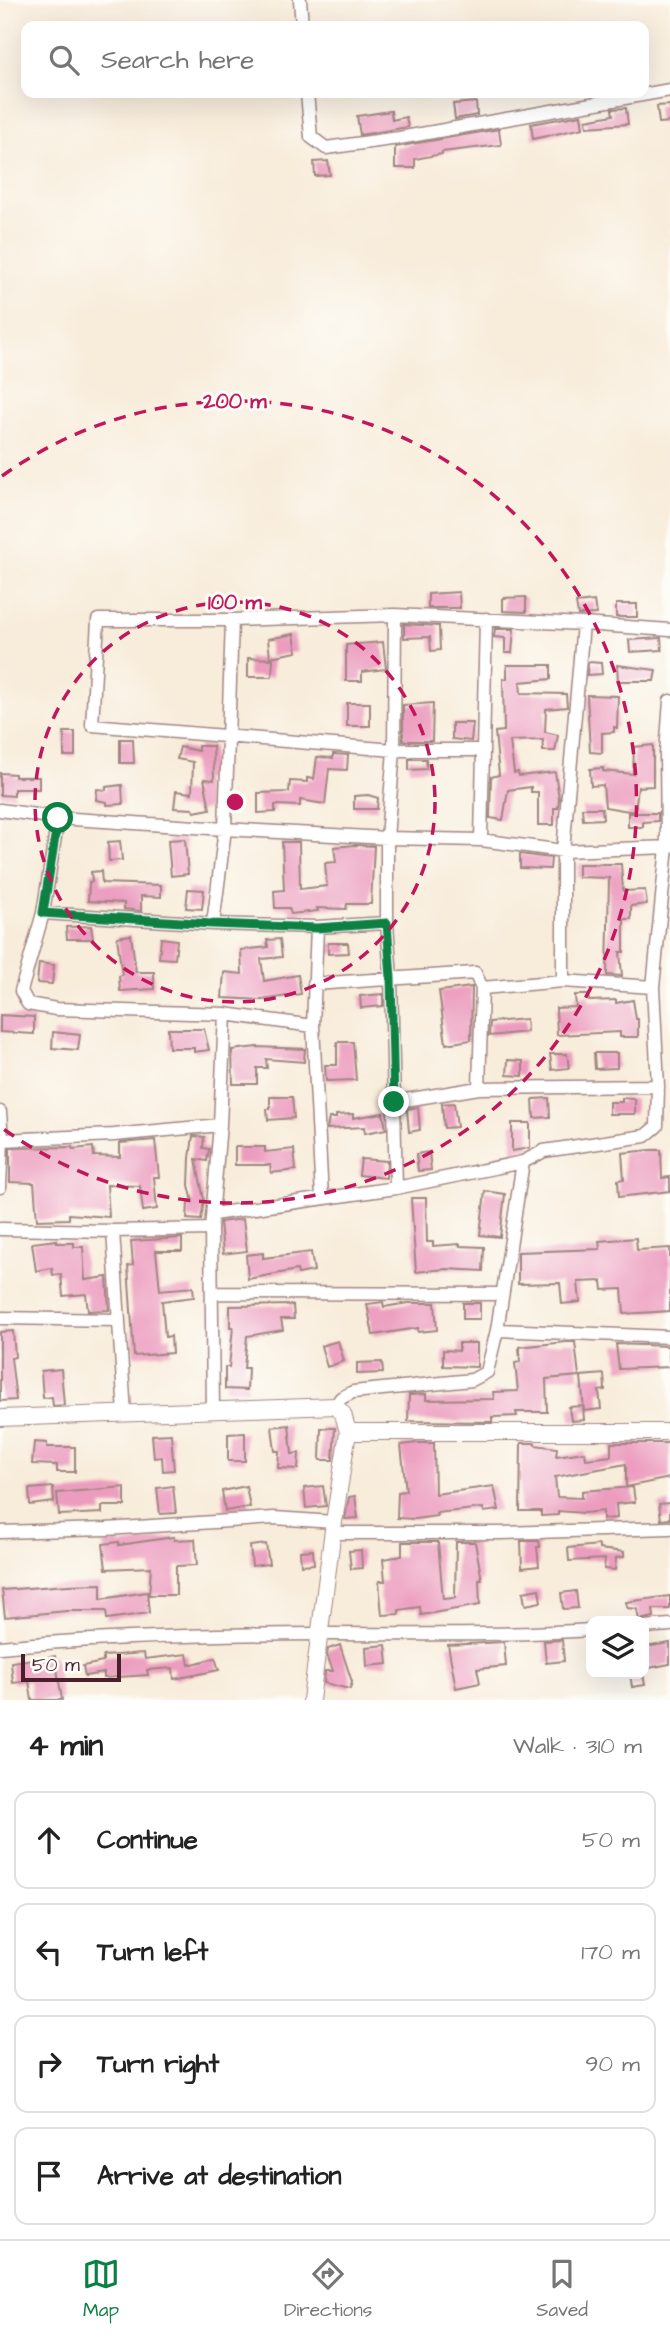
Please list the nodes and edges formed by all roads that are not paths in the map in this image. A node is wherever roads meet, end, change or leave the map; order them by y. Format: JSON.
{"nodes":[{"id":1,"x":300,"y":0,"type":"edge"},
{"id":2,"x":302,"y":21,"type":"edge"},
{"id":3,"x":670,"y":90,"type":"edge"},
{"id":4,"x":649,"y":94,"type":"edge"},
{"id":5,"x":307,"y":98,"type":"edge"},
{"id":6,"x":625,"y":98,"type":"edge"},
{"id":7,"x":395,"y":615,"type":"junction"},
{"id":8,"x":486,"y":619,"type":"junction"},
{"id":9,"x":232,"y":620,"type":"junction"},
{"id":10,"x":583,"y":624,"type":"junction"},
{"id":11,"x":670,"y":631,"type":"edge"},
{"id":12,"x":670,"y":701,"type":"edge"},
{"id":13,"x":228,"y":735,"type":"junction"},
{"id":14,"x":394,"y":750,"type":"junction"},
{"id":15,"x":482,"y":750,"type":"junction"},
{"id":16,"x":668,"y":753,"type":"edge"},
{"id":17,"x":0,"y":810,"type":"edge"},
{"id":18,"x":58,"y":818,"type":"junction"},
{"id":19,"x":225,"y":829,"type":"junction"},
{"id":20,"x":387,"y":838,"type":"junction"},
{"id":21,"x":481,"y":840,"type":"junction"},
{"id":22,"x":669,"y":847,"type":"edge"},
{"id":23,"x":563,"y":851,"type":"junction"},
{"id":24,"x":43,"y":913,"type":"junction"},
{"id":25,"x":387,"y":923,"type":"junction"},
{"id":26,"x":212,"y":924,"type":"junction"},
{"id":27,"x":317,"y":928,"type":"junction"},
{"id":28,"x":663,"y":935,"type":"edge"},
{"id":29,"x":391,"y":978,"type":"junction"},
{"id":30,"x":563,"y":981,"type":"junction"},
{"id":31,"x":314,"y":984,"type":"junction"},
{"id":32,"x":653,"y":987,"type":"junction"},
{"id":33,"x":482,"y":988,"type":"junction"},
{"id":34,"x":225,"y":1014,"type":"junction"},
{"id":35,"x":313,"y":1026,"type":"junction"},
{"id":36,"x":658,"y":1086,"type":"junction"},
{"id":37,"x":479,"y":1088,"type":"junction"},
{"id":38,"x":394,"y":1102,"type":"junction"},
{"id":39,"x":0,"y":1112,"type":"edge"},
{"id":40,"x":220,"y":1125,"type":"junction"},
{"id":41,"x":663,"y":1126,"type":"edge"},
{"id":42,"x":2,"y":1140,"type":"junction"},
{"id":43,"x":523,"y":1162,"type":"junction"},
{"id":44,"x":0,"y":1187,"type":"edge"},
{"id":45,"x":396,"y":1188,"type":"junction"},
{"id":46,"x":322,"y":1198,"type":"junction"},
{"id":47,"x":213,"y":1214,"type":"junction"},
{"id":48,"x":0,"y":1229,"type":"edge"},
{"id":49,"x":211,"y":1229,"type":"junction"},
{"id":50,"x":113,"y":1231,"type":"junction"},
{"id":51,"x":213,"y":1293,"type":"junction"},
{"id":52,"x":502,"y":1294,"type":"junction"},
{"id":53,"x":0,"y":1318,"type":"edge"},
{"id":54,"x":117,"y":1320,"type":"junction"},
{"id":55,"x":497,"y":1330,"type":"junction"},
{"id":56,"x":670,"y":1337,"type":"edge"},
{"id":57,"x":335,"y":1406,"type":"junction"},
{"id":58,"x":213,"y":1411,"type":"junction"},
{"id":59,"x":125,"y":1414,"type":"junction"},
{"id":60,"x":0,"y":1418,"type":"edge"},
{"id":61,"x":348,"y":1432,"type":"junction"},
{"id":62,"x":670,"y":1432,"type":"edge"},
{"id":63,"x":333,"y":1528,"type":"junction"},
{"id":64,"x":670,"y":1528,"type":"edge"},
{"id":65,"x":0,"y":1532,"type":"edge"},
{"id":66,"x":670,"y":1625,"type":"edge"},
{"id":67,"x":649,"y":1627,"type":"edge"},
{"id":68,"x":586,"y":1630,"type":"edge"},
{"id":69,"x":321,"y":1634,"type":"junction"},
{"id":70,"x":0,"y":1647,"type":"edge"},
{"id":71,"x":312,"y":1700,"type":"edge"}],
"edges":[{"from":1,"to":2,"type":"street"},
{"from":3,"to":4,"type":"street"},
{"from":5,"to":6,"type":"street"},
{"from":7,"to":8,"type":"street"},
{"from":7,"to":9,"type":"street"},
{"from":7,"to":14,"type":"street"},
{"from":8,"to":10,"type":"street"},
{"from":8,"to":15,"type":"street"},
{"from":9,"to":13,"type":"street"},
{"from":9,"to":13,"type":"street"},
{"from":10,"to":11,"type":"street"},
{"from":10,"to":23,"type":"street"},
{"from":12,"to":16,"type":"street"},
{"from":13,"to":14,"type":"street"},
{"from":13,"to":19,"type":"street"},
{"from":14,"to":15,"type":"street"},
{"from":14,"to":20,"type":"street"},
{"from":15,"to":21,"type":"street"},
{"from":16,"to":22,"type":"street"},
{"from":17,"to":18,"type":"street"},
{"from":18,"to":19,"type":"street"},
{"from":18,"to":24,"type":"street"},
{"from":19,"to":20,"type":"street"},
{"from":19,"to":26,"type":"street"},
{"from":20,"to":21,"type":"street"},
{"from":20,"to":25,"type":"street"},
{"from":21,"to":23,"type":"street"},
{"from":22,"to":23,"type":"street"},
{"from":22,"to":28,"type":"street"},
{"from":23,"to":30,"type":"street"},
{"from":24,"to":26,"type":"street"},
{"from":24,"to":34,"type":"street"},
{"from":25,"to":27,"type":"street"},
{"from":25,"to":29,"type":"street"},
{"from":26,"to":27,"type":"street"},
{"from":27,"to":31,"type":"street"},
{"from":28,"to":32,"type":"street"},
{"from":29,"to":31,"type":"street"},
{"from":29,"to":33,"type":"street"},
{"from":29,"to":38,"type":"street"},
{"from":30,"to":32,"type":"street"},
{"from":30,"to":33,"type":"street"},
{"from":31,"to":35,"type":"street"},
{"from":32,"to":36,"type":"street"},
{"from":33,"to":37,"type":"street"},
{"from":34,"to":35,"type":"street"},
{"from":34,"to":40,"type":"street"},
{"from":35,"to":46,"type":"street"},
{"from":36,"to":37,"type":"street"},
{"from":36,"to":41,"type":"street"},
{"from":37,"to":38,"type":"street"},
{"from":38,"to":45,"type":"street"},
{"from":39,"to":42,"type":"street"},
{"from":40,"to":42,"type":"street"},
{"from":40,"to":47,"type":"street"},
{"from":41,"to":43,"type":"street"},
{"from":42,"to":44,"type":"street"},
{"from":43,"to":45,"type":"street"},
{"from":43,"to":52,"type":"street"},
{"from":45,"to":46,"type":"street"},
{"from":46,"to":47,"type":"street"},
{"from":47,"to":49,"type":"street"},
{"from":48,"to":50,"type":"street"},
{"from":49,"to":50,"type":"street"},
{"from":49,"to":51,"type":"street"},
{"from":50,"to":54,"type":"street"},
{"from":51,"to":52,"type":"street"},
{"from":51,"to":58,"type":"street"},
{"from":52,"to":55,"type":"street"},
{"from":53,"to":54,"type":"street"},
{"from":54,"to":59,"type":"street"},
{"from":55,"to":56,"type":"street"},
{"from":55,"to":57,"type":"street"},
{"from":57,"to":58,"type":"street"},
{"from":57,"to":61,"type":"street"},
{"from":58,"to":59,"type":"street"},
{"from":59,"to":60,"type":"street"},
{"from":61,"to":62,"type":"street"},
{"from":61,"to":63,"type":"street"},
{"from":63,"to":64,"type":"street"},
{"from":63,"to":65,"type":"street"},
{"from":63,"to":69,"type":"street"},
{"from":66,"to":67,"type":"street"},
{"from":68,"to":69,"type":"street"},
{"from":69,"to":70,"type":"street"},
{"from":69,"to":71,"type":"street"}]}
